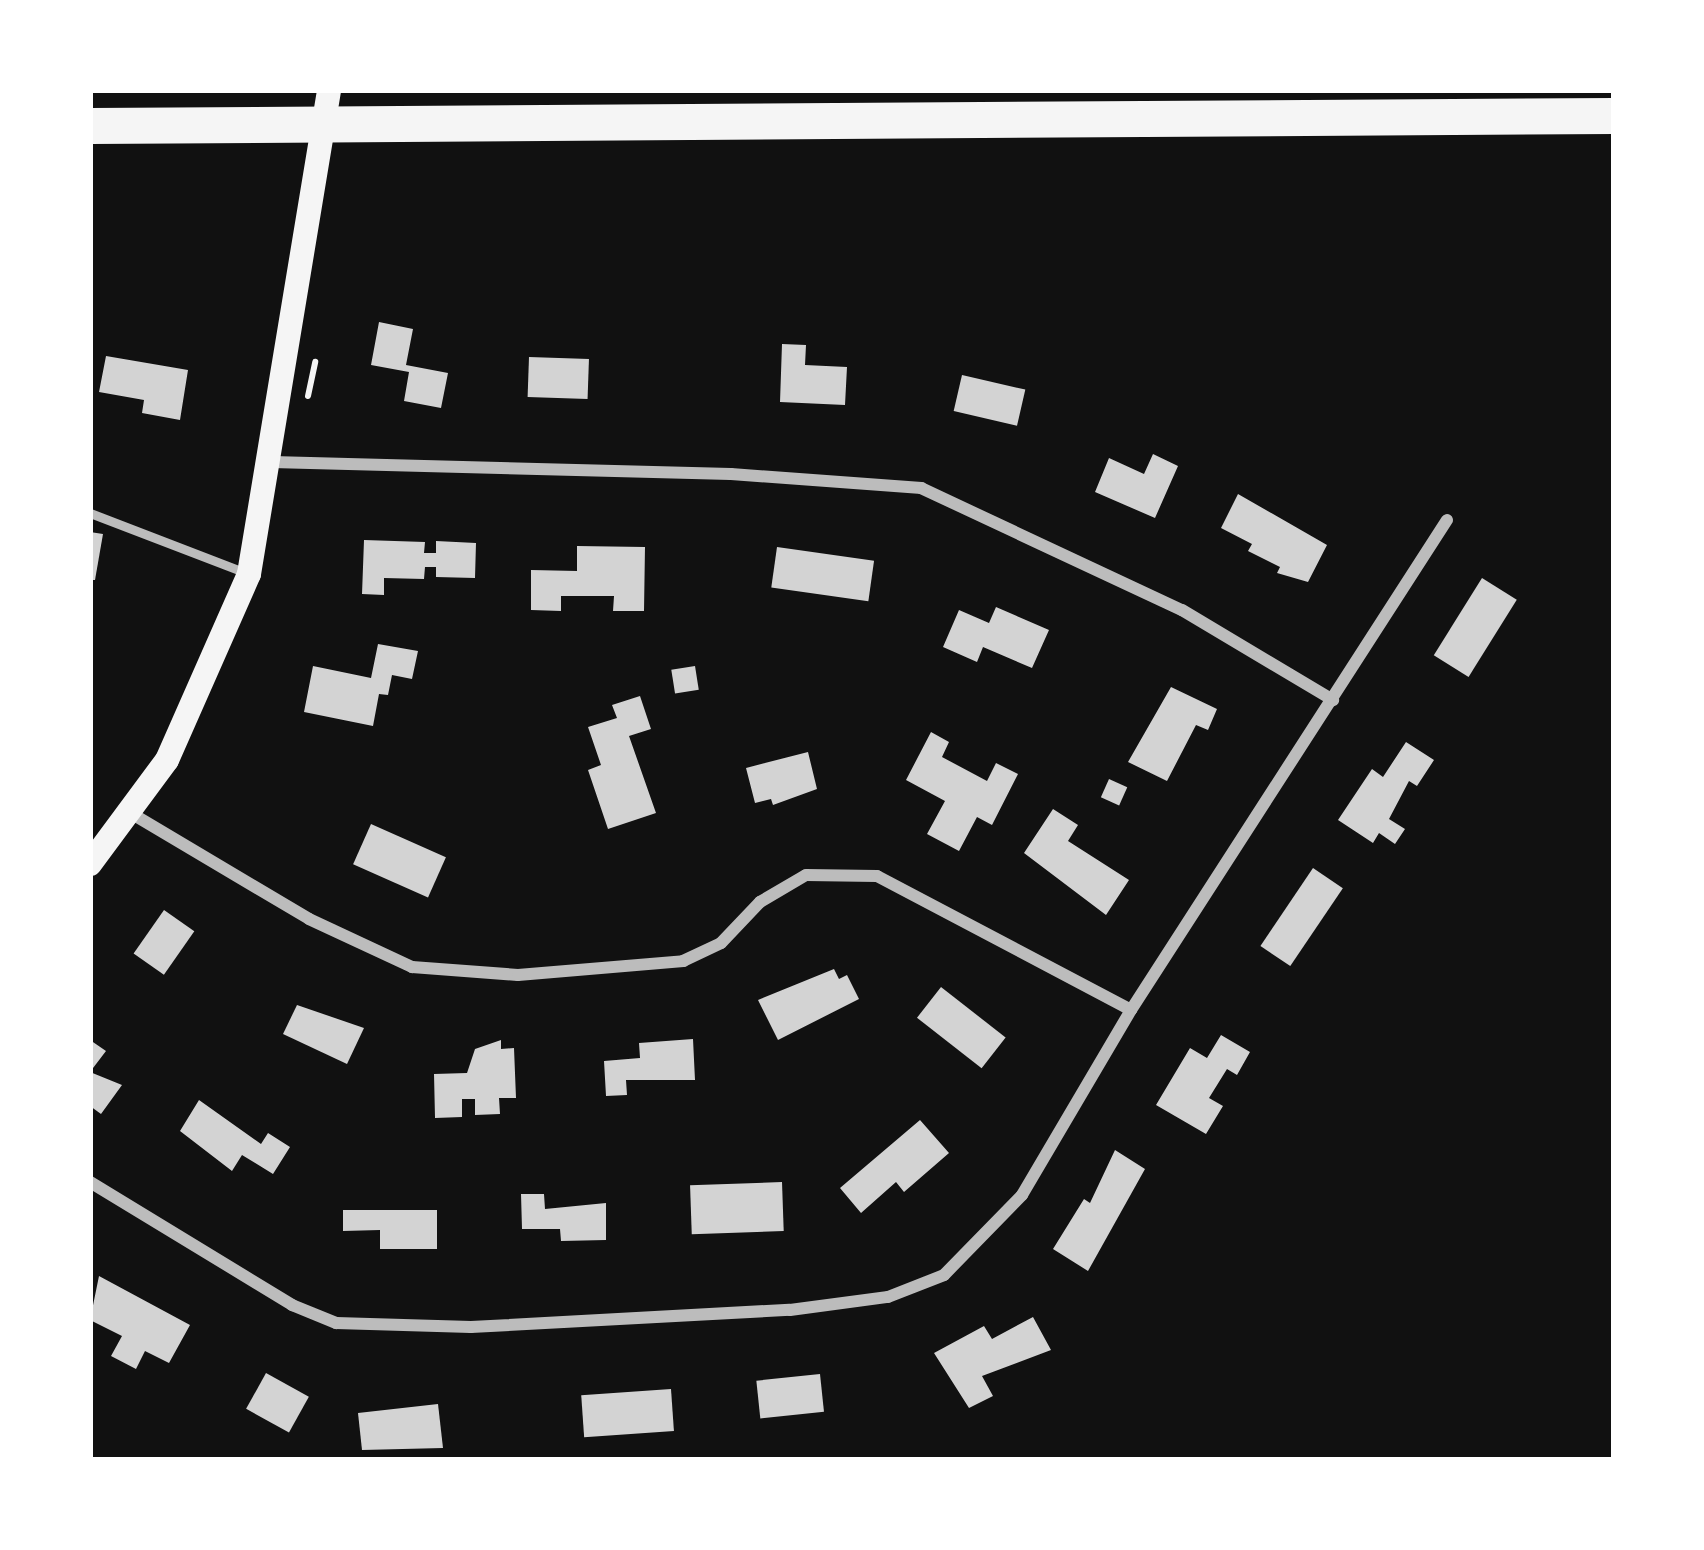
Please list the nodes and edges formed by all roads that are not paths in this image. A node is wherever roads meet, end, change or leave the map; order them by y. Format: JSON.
{"nodes":[{"id":1,"x":328,"y":90,"type":"edge"},
{"id":2,"x":1614,"y":116,"type":"edge"},
{"id":3,"x":90,"y":126,"type":"edge"},
{"id":4,"x":272,"y":462,"type":"junction"},
{"id":5,"x":90,"y":513,"type":"edge"},
{"id":6,"x":1447,"y":520,"type":"dead end"},
{"id":7,"x":249,"y":574,"type":"junction"},
{"id":8,"x":1333,"y":700,"type":"junction"},
{"id":9,"x":129,"y":812,"type":"junction"},
{"id":10,"x":90,"y":864,"type":"edge"},
{"id":11,"x":1131,"y":1010,"type":"junction"},
{"id":12,"x":90,"y":1182,"type":"edge"}],
"edges":[{"from":1,"to":4,"type":"main road"},
{"from":2,"to":3,"type":"highway"},
{"from":4,"to":7,"type":"main road"},
{"from":4,"to":8,"type":"street"},
{"from":5,"to":7,"type":"lane"},
{"from":6,"to":8,"type":"street"},
{"from":7,"to":9,"type":"main road"},
{"from":8,"to":11,"type":"street"},
{"from":9,"to":10,"type":"main road"},
{"from":9,"to":11,"type":"street"},
{"from":11,"to":12,"type":"street"}]}
